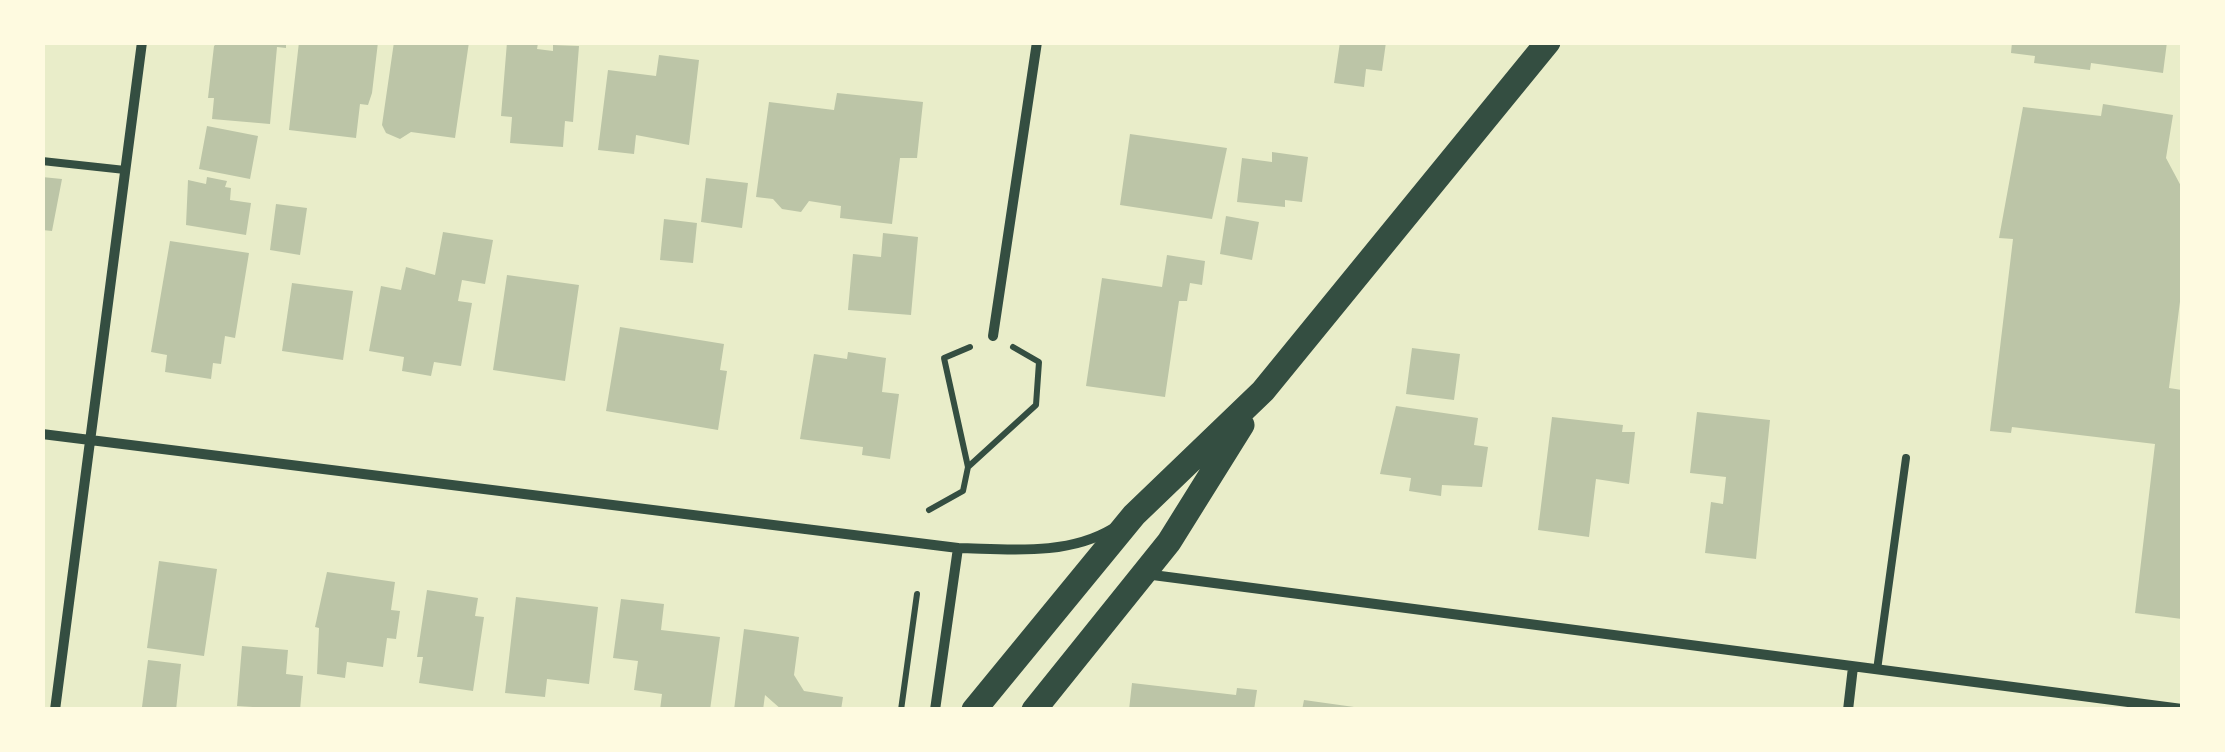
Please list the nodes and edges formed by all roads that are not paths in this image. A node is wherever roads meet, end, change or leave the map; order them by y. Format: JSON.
{"nodes":[{"id":1,"x":142,"y":42,"type":"edge"},
{"id":2,"x":1037,"y":42,"type":"edge"},
{"id":3,"x":1548,"y":42,"type":"edge"},
{"id":4,"x":42,"y":160,"type":"edge"},
{"id":5,"x":126,"y":170,"type":"junction"},
{"id":6,"x":993,"y":336,"type":"road end"},
{"id":7,"x":1263,"y":391,"type":"junction"},
{"id":8,"x":42,"y":434,"type":"edge"},
{"id":9,"x":90,"y":440,"type":"junction"},
{"id":10,"x":1906,"y":458,"type":"dead end"},
{"id":11,"x":1134,"y":515,"type":"junction"},
{"id":12,"x":958,"y":548,"type":"junction"},
{"id":13,"x":1144,"y":574,"type":"junction"},
{"id":14,"x":1853,"y":668,"type":"junction"},
{"id":15,"x":1877,"y":670,"type":"junction"},
{"id":16,"x":2182,"y":709,"type":"edge"},
{"id":17,"x":55,"y":710,"type":"edge"},
{"id":18,"x":935,"y":710,"type":"edge"},
{"id":19,"x":974,"y":710,"type":"edge"},
{"id":20,"x":1034,"y":710,"type":"edge"},
{"id":21,"x":1848,"y":710,"type":"edge"}],
"edges":[{"from":1,"to":5,"type":"street"},
{"from":2,"to":6,"type":"street"},
{"from":3,"to":7,"type":"main road"},
{"from":4,"to":5,"type":"lane"},
{"from":5,"to":9,"type":"street"},
{"from":7,"to":11,"type":"main road"},
{"from":7,"to":13,"type":"main road"},
{"from":8,"to":9,"type":"street"},
{"from":9,"to":12,"type":"street"},
{"from":9,"to":17,"type":"street"},
{"from":10,"to":15,"type":"lane"},
{"from":11,"to":12,"type":"street"},
{"from":11,"to":19,"type":"main road"},
{"from":12,"to":18,"type":"street"},
{"from":13,"to":14,"type":"street"},
{"from":13,"to":20,"type":"main road"},
{"from":14,"to":15,"type":"street"},
{"from":14,"to":21,"type":"street"},
{"from":15,"to":16,"type":"street"}]}
